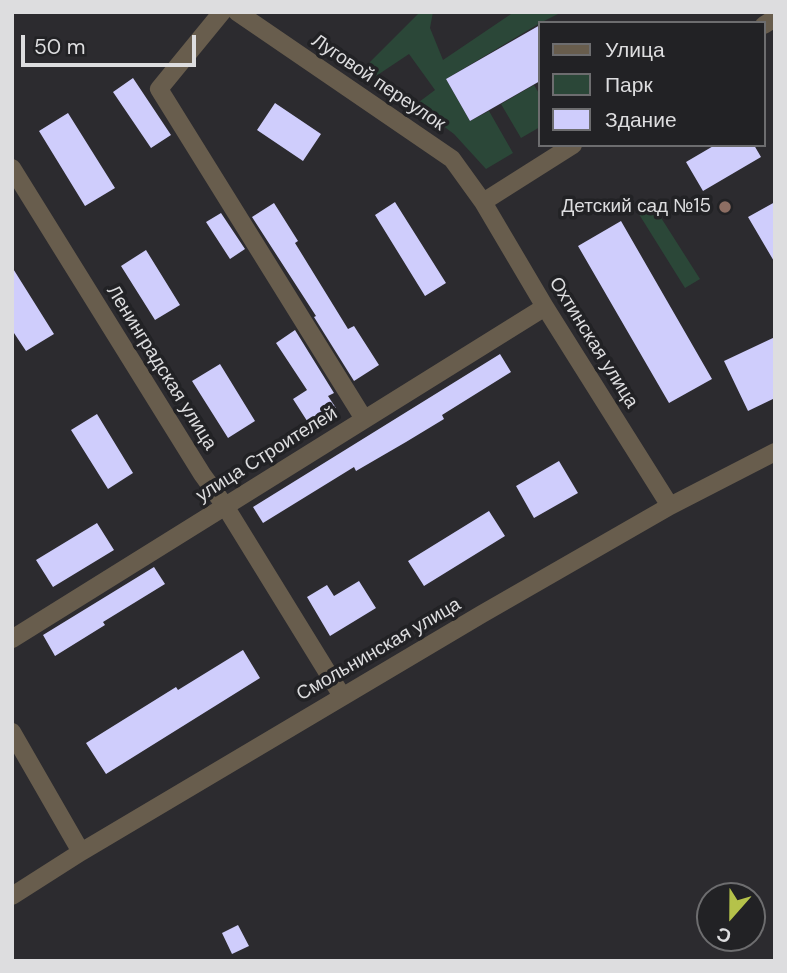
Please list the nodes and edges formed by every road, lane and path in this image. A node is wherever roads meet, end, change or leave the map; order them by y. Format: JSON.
{"nodes":[{"id":1,"x":222,"y":12,"type":"edge"},
{"id":2,"x":237,"y":12,"type":"edge"},
{"id":3,"x":570,"y":147,"type":"edge"},
{"id":4,"x":12,"y":168,"type":"edge"},
{"id":5,"x":484,"y":202,"type":"junction"},
{"id":6,"x":545,"y":307,"type":"junction"},
{"id":7,"x":364,"y":419,"type":"junction"},
{"id":8,"x":775,"y":452,"type":"edge"},
{"id":9,"x":225,"y":506,"type":"junction"},
{"id":10,"x":670,"y":506,"type":"junction"},
{"id":11,"x":12,"y":639,"type":"edge"},
{"id":12,"x":342,"y":696,"type":"junction"},
{"id":13,"x":12,"y":732,"type":"edge"},
{"id":14,"x":80,"y":852,"type":"junction"},
{"id":15,"x":12,"y":896,"type":"edge"}],
"edges":[{"from":1,"to":7,"type":"street"},
{"from":2,"to":5,"type":"street","name":"Луговой переулок"},
{"from":3,"to":5,"type":"street"},
{"from":4,"to":9,"type":"street","name":"Ленинградская улица"},
{"from":5,"to":6,"type":"street","name":"Охтинская улица"},
{"from":6,"to":7,"type":"street","name":"улица Строителей"},
{"from":6,"to":10,"type":"street","name":"Охтинская улица"},
{"from":7,"to":9,"type":"street","name":"улица Строителей"},
{"from":8,"to":10,"type":"street","name":"Смольнинская улица"},
{"from":9,"to":11,"type":"street","name":"улица Строителей"},
{"from":9,"to":12,"type":"street","name":"Ленинградская улица"},
{"from":10,"to":12,"type":"street","name":"Смольнинская улица"},
{"from":12,"to":14,"type":"street","name":"Смольнинская улица"},
{"from":13,"to":14,"type":"street"},
{"from":14,"to":15,"type":"street","name":"Смольнинская улица"}]}
